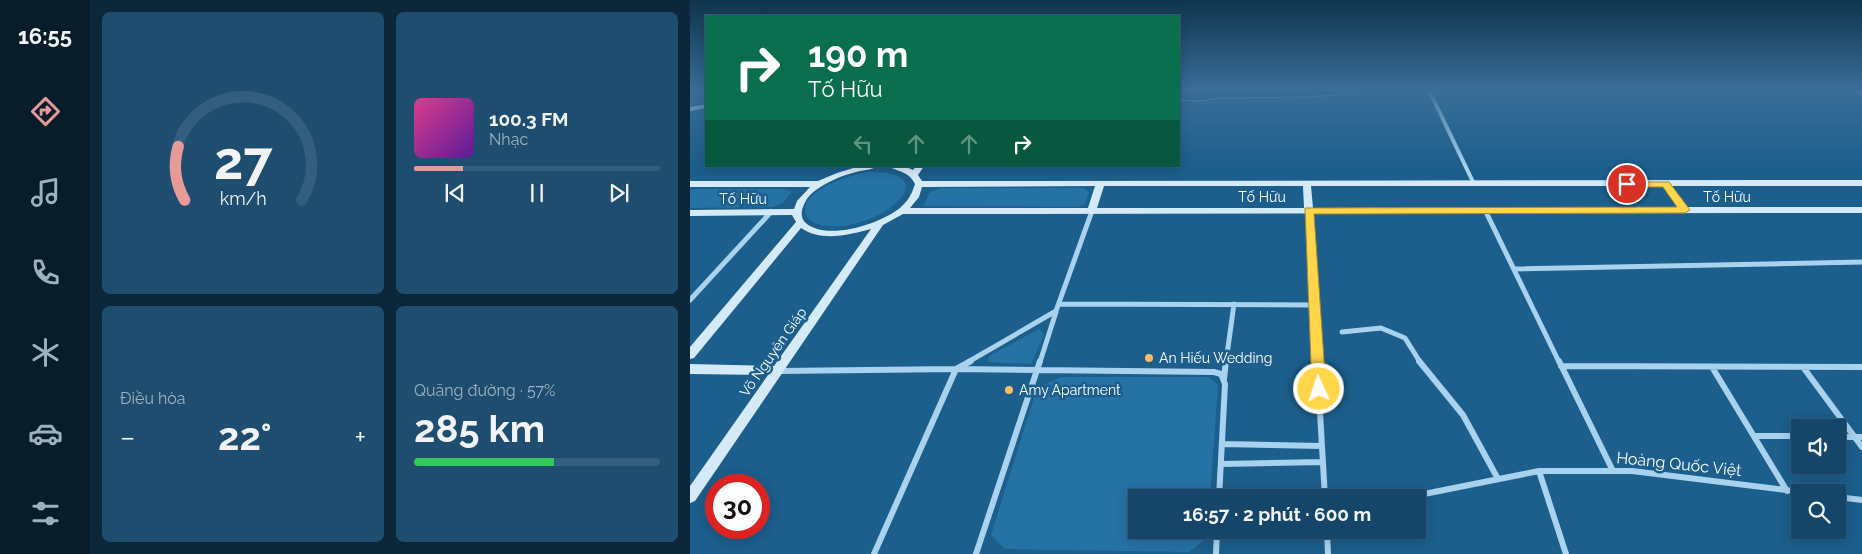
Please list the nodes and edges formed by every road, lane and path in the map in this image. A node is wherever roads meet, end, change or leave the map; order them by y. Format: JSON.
{"nodes":[{"id":1,"x":1441,"y":116,"type":"edge"},
{"id":2,"x":844,"y":167,"type":"edge"},
{"id":3,"x":870,"y":167,"type":"edge"},
{"id":4,"x":897,"y":167,"type":"edge"},
{"id":5,"x":919,"y":167,"type":"edge"},
{"id":6,"x":838,"y":175,"type":"junction"},
{"id":7,"x":914,"y":175,"type":"junction"},
{"id":8,"x":690,"y":184,"type":"edge"},
{"id":9,"x":820,"y":184,"type":"junction"},
{"id":10,"x":919,"y":184,"type":"junction"},
{"id":11,"x":1100,"y":184,"type":"junction"},
{"id":12,"x":1307,"y":184,"type":"junction"},
{"id":13,"x":1474,"y":184,"type":"junction"},
{"id":14,"x":1666,"y":184,"type":"junction"},
{"id":15,"x":1862,"y":184,"type":"edge"},
{"id":16,"x":1092,"y":210,"type":"junction"},
{"id":17,"x":1486,"y":210,"type":"junction"},
{"id":18,"x":1685,"y":210,"type":"junction"},
{"id":19,"x":1862,"y":210,"type":"edge"},
{"id":20,"x":902,"y":211,"type":"junction"},
{"id":21,"x":1309,"y":211,"type":"junction"},
{"id":22,"x":771,"y":212,"type":"junction"},
{"id":23,"x":797,"y":212,"type":"junction"},
{"id":24,"x":690,"y":213,"type":"edge"},
{"id":25,"x":800,"y":223,"type":"junction"},
{"id":26,"x":880,"y":223,"type":"junction"},
{"id":27,"x":1862,"y":262,"type":"edge"},
{"id":28,"x":1514,"y":269,"type":"junction"},
{"id":29,"x":690,"y":300,"type":"edge"},
{"id":30,"x":1060,"y":304,"type":"junction"},
{"id":31,"x":1234,"y":304,"type":"junction"},
{"id":32,"x":1314,"y":305,"type":"junction"},
{"id":33,"x":1056,"y":311,"type":"junction"},
{"id":34,"x":1342,"y":332,"type":"dead end"},
{"id":35,"x":690,"y":355,"type":"edge"},
{"id":36,"x":1561,"y":366,"type":"junction"},
{"id":37,"x":1712,"y":367,"type":"junction"},
{"id":38,"x":1803,"y":367,"type":"junction"},
{"id":39,"x":1862,"y":367,"type":"edge"},
{"id":40,"x":956,"y":369,"type":"junction"},
{"id":41,"x":690,"y":370,"type":"edge"},
{"id":42,"x":1038,"y":370,"type":"junction"},
{"id":43,"x":778,"y":371,"type":"junction"},
{"id":44,"x":1224,"y":379,"type":"junction"},
{"id":45,"x":1754,"y":436,"type":"junction"},
{"id":46,"x":1791,"y":436,"type":"edge"},
{"id":47,"x":1858,"y":437,"type":"edge"},
{"id":48,"x":1222,"y":444,"type":"junction"},
{"id":49,"x":1322,"y":446,"type":"junction"},
{"id":50,"x":1862,"y":447,"type":"edge"},
{"id":51,"x":1323,"y":462,"type":"junction"},
{"id":52,"x":1221,"y":464,"type":"junction"},
{"id":53,"x":1539,"y":471,"type":"junction"},
{"id":54,"x":1613,"y":471,"type":"junction"},
{"id":55,"x":1498,"y":479,"type":"junction"},
{"id":56,"x":1220,"y":489,"type":"edge"},
{"id":57,"x":1324,"y":489,"type":"edge"},
{"id":58,"x":1787,"y":490,"type":"junction"},
{"id":59,"x":1791,"y":491,"type":"edge"},
{"id":60,"x":1426,"y":494,"type":"edge"},
{"id":61,"x":690,"y":497,"type":"edge"},
{"id":62,"x":1846,"y":498,"type":"edge"},
{"id":63,"x":1862,"y":500,"type":"edge"},
{"id":64,"x":1217,"y":539,"type":"edge"},
{"id":65,"x":1327,"y":539,"type":"edge"},
{"id":66,"x":874,"y":554,"type":"edge"},
{"id":67,"x":976,"y":554,"type":"edge"},
{"id":68,"x":1216,"y":554,"type":"edge"},
{"id":69,"x":1328,"y":554,"type":"edge"},
{"id":70,"x":1566,"y":554,"type":"edge"}],
"edges":[{"from":1,"to":13,"type":"street"},
{"from":2,"to":6,"type":"main road"},
{"from":3,"to":6,"type":"main road"},
{"from":4,"to":7,"type":"main road"},
{"from":5,"to":7,"type":"main road"},
{"from":6,"to":9,"type":"main road"},
{"from":7,"to":10,"type":"main road"},
{"from":8,"to":9,"type":"main road","name":"Tố Hữu"},
{"from":9,"to":23,"type":"main road"},
{"from":10,"to":11,"type":"main road","name":"Tố Hữu"},
{"from":10,"to":20,"type":"main road"},
{"from":11,"to":12,"type":"main road","name":"Tố Hữu"},
{"from":11,"to":16,"type":"main road"},
{"from":12,"to":13,"type":"main road","name":"Tố Hữu"},
{"from":12,"to":21,"type":"main road"},
{"from":13,"to":14,"type":"main road","name":"Tố Hữu"},
{"from":14,"to":15,"type":"main road","name":"Tố Hữu"},
{"from":14,"to":18,"type":"main road"},
{"from":16,"to":20,"type":"main road","name":"Tố Hữu"},
{"from":16,"to":21,"type":"main road","name":"Tố Hữu"},
{"from":16,"to":30,"type":"street"},
{"from":17,"to":18,"type":"main road","name":"Tố Hữu"},
{"from":17,"to":21,"type":"main road","name":"Tố Hữu"},
{"from":17,"to":28,"type":"street"},
{"from":18,"to":19,"type":"main road","name":"Tố Hữu"},
{"from":20,"to":26,"type":"main road"},
{"from":21,"to":32,"type":"street"},
{"from":22,"to":23,"type":"main road","name":"Tố Hữu"},
{"from":22,"to":24,"type":"main road","name":"Tố Hữu"},
{"from":22,"to":29,"type":"street"},
{"from":23,"to":25,"type":"main road"},
{"from":25,"to":26,"type":"main road"},
{"from":25,"to":35,"type":"main road"},
{"from":26,"to":43,"type":"main road","name":"Võ Nguyên Giáp"},
{"from":27,"to":28,"type":"street"},
{"from":28,"to":36,"type":"street"},
{"from":30,"to":31,"type":"street"},
{"from":30,"to":33,"type":"street"},
{"from":31,"to":32,"type":"street"},
{"from":31,"to":44,"type":"street"},
{"from":32,"to":49,"type":"street"},
{"from":33,"to":40,"type":"street"},
{"from":33,"to":42,"type":"street"},
{"from":34,"to":55,"type":"street"},
{"from":36,"to":37,"type":"street"},
{"from":36,"to":54,"type":"street"},
{"from":37,"to":38,"type":"street"},
{"from":37,"to":45,"type":"street"},
{"from":38,"to":39,"type":"street"},
{"from":38,"to":47,"type":"street"},
{"from":40,"to":42,"type":"street"},
{"from":40,"to":43,"type":"street"},
{"from":40,"to":66,"type":"street"},
{"from":41,"to":43,"type":"main road"},
{"from":42,"to":44,"type":"street"},
{"from":42,"to":67,"type":"street"},
{"from":43,"to":61,"type":"main road","name":"Võ Nguyên Giáp"},
{"from":44,"to":48,"type":"street"},
{"from":45,"to":46,"type":"street"},
{"from":45,"to":58,"type":"street"},
{"from":47,"to":50,"type":"street"},
{"from":48,"to":49,"type":"street"},
{"from":48,"to":52,"type":"street"},
{"from":49,"to":51,"type":"street"},
{"from":51,"to":52,"type":"street"},
{"from":51,"to":57,"type":"street"},
{"from":52,"to":56,"type":"street"},
{"from":53,"to":54,"type":"street","name":"Hoàng Quốc Việt"},
{"from":53,"to":55,"type":"street","name":"Hoàng Quốc Việt"},
{"from":53,"to":70,"type":"street"},
{"from":54,"to":58,"type":"street","name":"Hoàng Quốc Việt"},
{"from":55,"to":60,"type":"street","name":"Hoàng Quốc Việt"},
{"from":58,"to":59,"type":"street","name":"Hoàng Quốc Việt"},
{"from":62,"to":63,"type":"street"},
{"from":64,"to":68,"type":"street"},
{"from":65,"to":69,"type":"street"}]}
